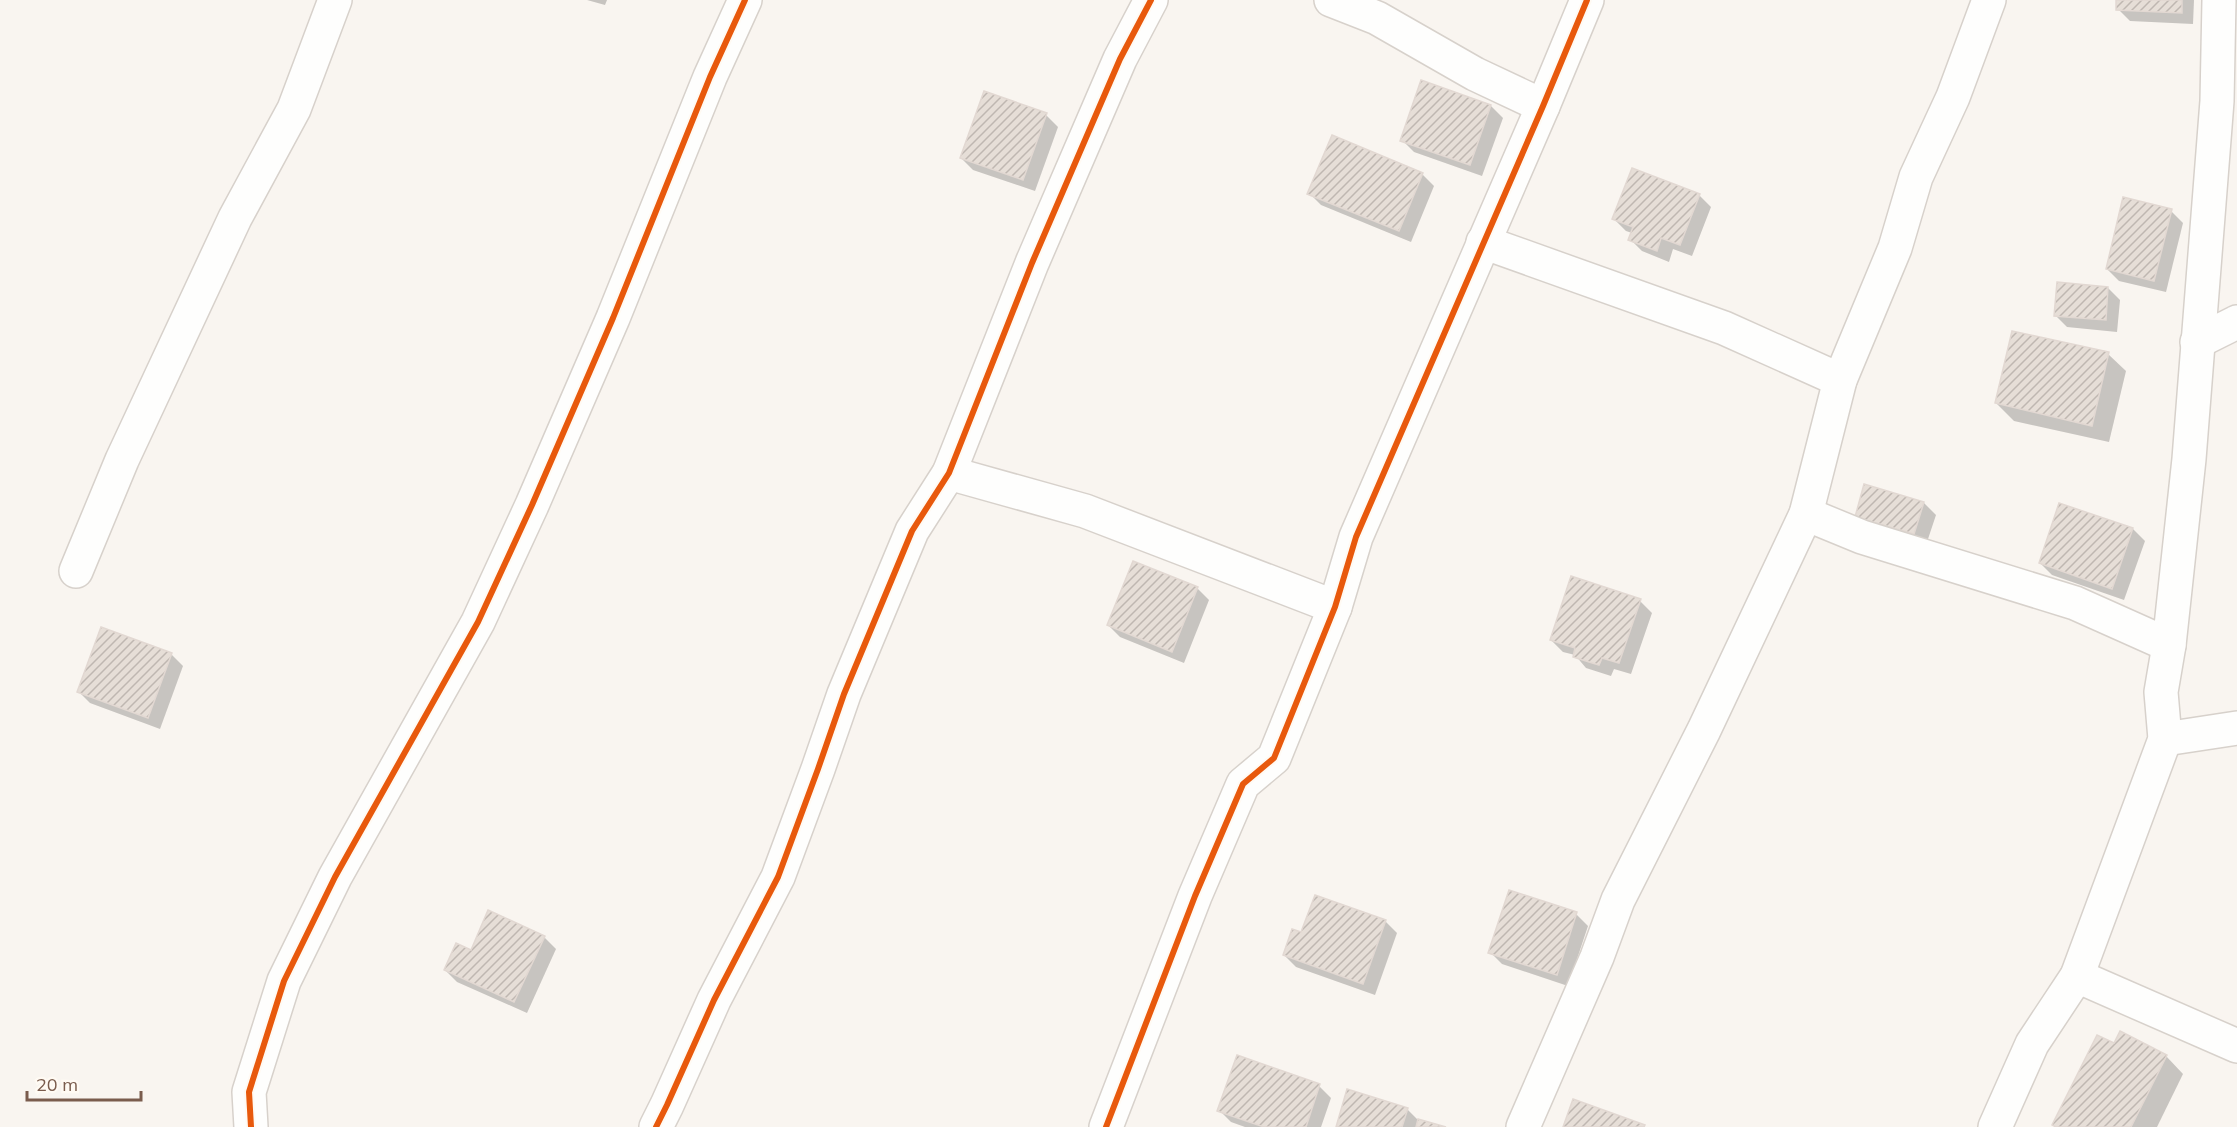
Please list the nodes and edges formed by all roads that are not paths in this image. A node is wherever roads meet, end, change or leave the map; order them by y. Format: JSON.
{"nodes":[{"id":1,"x":335,"y":0,"type":"edge"},
{"id":2,"x":745,"y":0,"type":"edge"},
{"id":3,"x":1151,"y":0,"type":"edge"},
{"id":4,"x":1331,"y":0,"type":"edge"},
{"id":5,"x":1587,"y":0,"type":"edge"},
{"id":6,"x":1989,"y":0,"type":"edge"},
{"id":7,"x":2219,"y":0,"type":"edge"},
{"id":8,"x":1543,"y":106,"type":"junction"},
{"id":9,"x":1483,"y":242,"type":"junction"},
{"id":10,"x":2237,"y":322,"type":"edge"},
{"id":11,"x":2197,"y":342,"type":"junction"},
{"id":12,"x":1840,"y":380,"type":"junction"},
{"id":13,"x":949,"y":473,"type":"junction"},
{"id":14,"x":1806,"y":514,"type":"junction"},
{"id":15,"x":76,"y":571,"type":"dead end"},
{"id":16,"x":1335,"y":607,"type":"junction"},
{"id":17,"x":2169,"y":645,"type":"junction"},
{"id":18,"x":2237,"y":728,"type":"edge"},
{"id":19,"x":2165,"y":739,"type":"junction"},
{"id":20,"x":2077,"y":976,"type":"junction"},
{"id":21,"x":2237,"y":1046,"type":"edge"},
{"id":22,"x":251,"y":1127,"type":"edge"},
{"id":23,"x":656,"y":1127,"type":"edge"},
{"id":24,"x":1106,"y":1127,"type":"edge"},
{"id":25,"x":1523,"y":1127,"type":"edge"},
{"id":26,"x":1995,"y":1127,"type":"edge"}],
"edges":[{"from":1,"to":15,"type":"street"},
{"from":2,"to":22,"type":"street"},
{"from":3,"to":13,"type":"street"},
{"from":4,"to":8,"type":"street"},
{"from":5,"to":8,"type":"street"},
{"from":6,"to":12,"type":"street"},
{"from":7,"to":11,"type":"street"},
{"from":8,"to":9,"type":"street"},
{"from":9,"to":12,"type":"street"},
{"from":9,"to":16,"type":"street"},
{"from":10,"to":11,"type":"street"},
{"from":11,"to":17,"type":"street"},
{"from":12,"to":14,"type":"street"},
{"from":13,"to":16,"type":"street"},
{"from":13,"to":23,"type":"street"},
{"from":14,"to":17,"type":"street"},
{"from":14,"to":25,"type":"street"},
{"from":16,"to":24,"type":"street"},
{"from":17,"to":19,"type":"street"},
{"from":18,"to":19,"type":"street"},
{"from":19,"to":20,"type":"street"},
{"from":20,"to":21,"type":"street"},
{"from":20,"to":26,"type":"street"}]}
